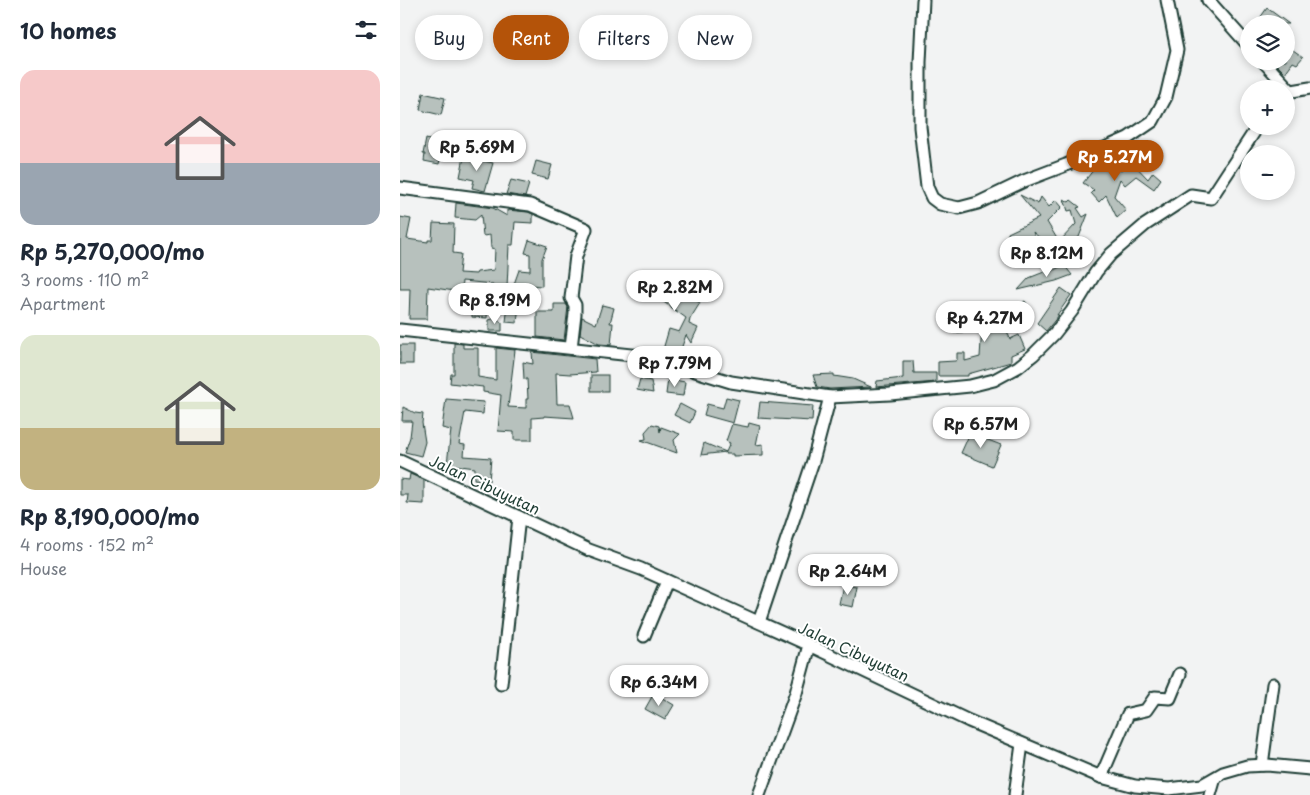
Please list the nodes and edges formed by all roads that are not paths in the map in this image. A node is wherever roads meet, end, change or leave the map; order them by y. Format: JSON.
{"nodes":[{"id":1,"x":923,"y":0,"type":"edge"},
{"id":2,"x":1167,"y":0,"type":"edge"},
{"id":3,"x":1208,"y":0,"type":"edge"},
{"id":4,"x":1240,"y":36,"type":"edge"},
{"id":5,"x":1270,"y":70,"type":"edge"},
{"id":6,"x":1279,"y":80,"type":"edge"},
{"id":7,"x":1310,"y":88,"type":"edge"},
{"id":8,"x":1295,"y":90,"type":"edge"},
{"id":9,"x":1252,"y":135,"type":"edge"},
{"id":10,"x":400,"y":188,"type":"edge"},
{"id":11,"x":400,"y":330,"type":"edge"},
{"id":12,"x":571,"y":348,"type":"junction"},
{"id":13,"x":830,"y":397,"type":"junction"},
{"id":14,"x":400,"y":461,"type":"edge"},
{"id":15,"x":519,"y":517,"type":"junction"},
{"id":16,"x":667,"y":581,"type":"junction"},
{"id":17,"x":759,"y":622,"type":"junction"},
{"id":18,"x":644,"y":636,"type":"dead end"},
{"id":19,"x":809,"y":645,"type":"junction"},
{"id":20,"x":1180,"y":674,"type":"dead end"},
{"id":21,"x":501,"y":684,"type":"dead end"},
{"id":22,"x":1273,"y":684,"type":"dead end"},
{"id":23,"x":1022,"y":744,"type":"junction"},
{"id":24,"x":1262,"y":766,"type":"junction"},
{"id":25,"x":1310,"y":769,"type":"edge"},
{"id":26,"x":1101,"y":777,"type":"junction"},
{"id":27,"x":1215,"y":778,"type":"junction"},
{"id":28,"x":759,"y":795,"type":"edge"},
{"id":29,"x":1014,"y":795,"type":"edge"},
{"id":30,"x":1210,"y":795,"type":"edge"}],
"edges":[{"from":1,"to":2,"type":"street"},
{"from":3,"to":4,"type":"street"},
{"from":5,"to":6,"type":"street"},
{"from":7,"to":8,"type":"street"},
{"from":9,"to":13,"type":"street"},
{"from":10,"to":12,"type":"street"},
{"from":11,"to":12,"type":"street"},
{"from":12,"to":13,"type":"street"},
{"from":13,"to":17,"type":"street"},
{"from":14,"to":15,"type":"street","name":"Jalan Cibuyutan"},
{"from":15,"to":16,"type":"street","name":"Jalan Cibuyutan"},
{"from":15,"to":21,"type":"street"},
{"from":16,"to":17,"type":"street","name":"Jalan Cibuyutan"},
{"from":16,"to":18,"type":"street"},
{"from":17,"to":19,"type":"street","name":"Jalan Cibuyutan"},
{"from":19,"to":23,"type":"street","name":"Jalan Cibuyutan"},
{"from":19,"to":28,"type":"street"},
{"from":20,"to":26,"type":"street"},
{"from":22,"to":24,"type":"street"},
{"from":23,"to":26,"type":"street","name":"Jalan Cibuyutan"},
{"from":23,"to":29,"type":"street"},
{"from":24,"to":25,"type":"street","name":"Jalan Cibuyutan"},
{"from":24,"to":27,"type":"street","name":"Jalan Cibuyutan"},
{"from":26,"to":27,"type":"street","name":"Jalan Cibuyutan"},
{"from":27,"to":30,"type":"street"}]}
